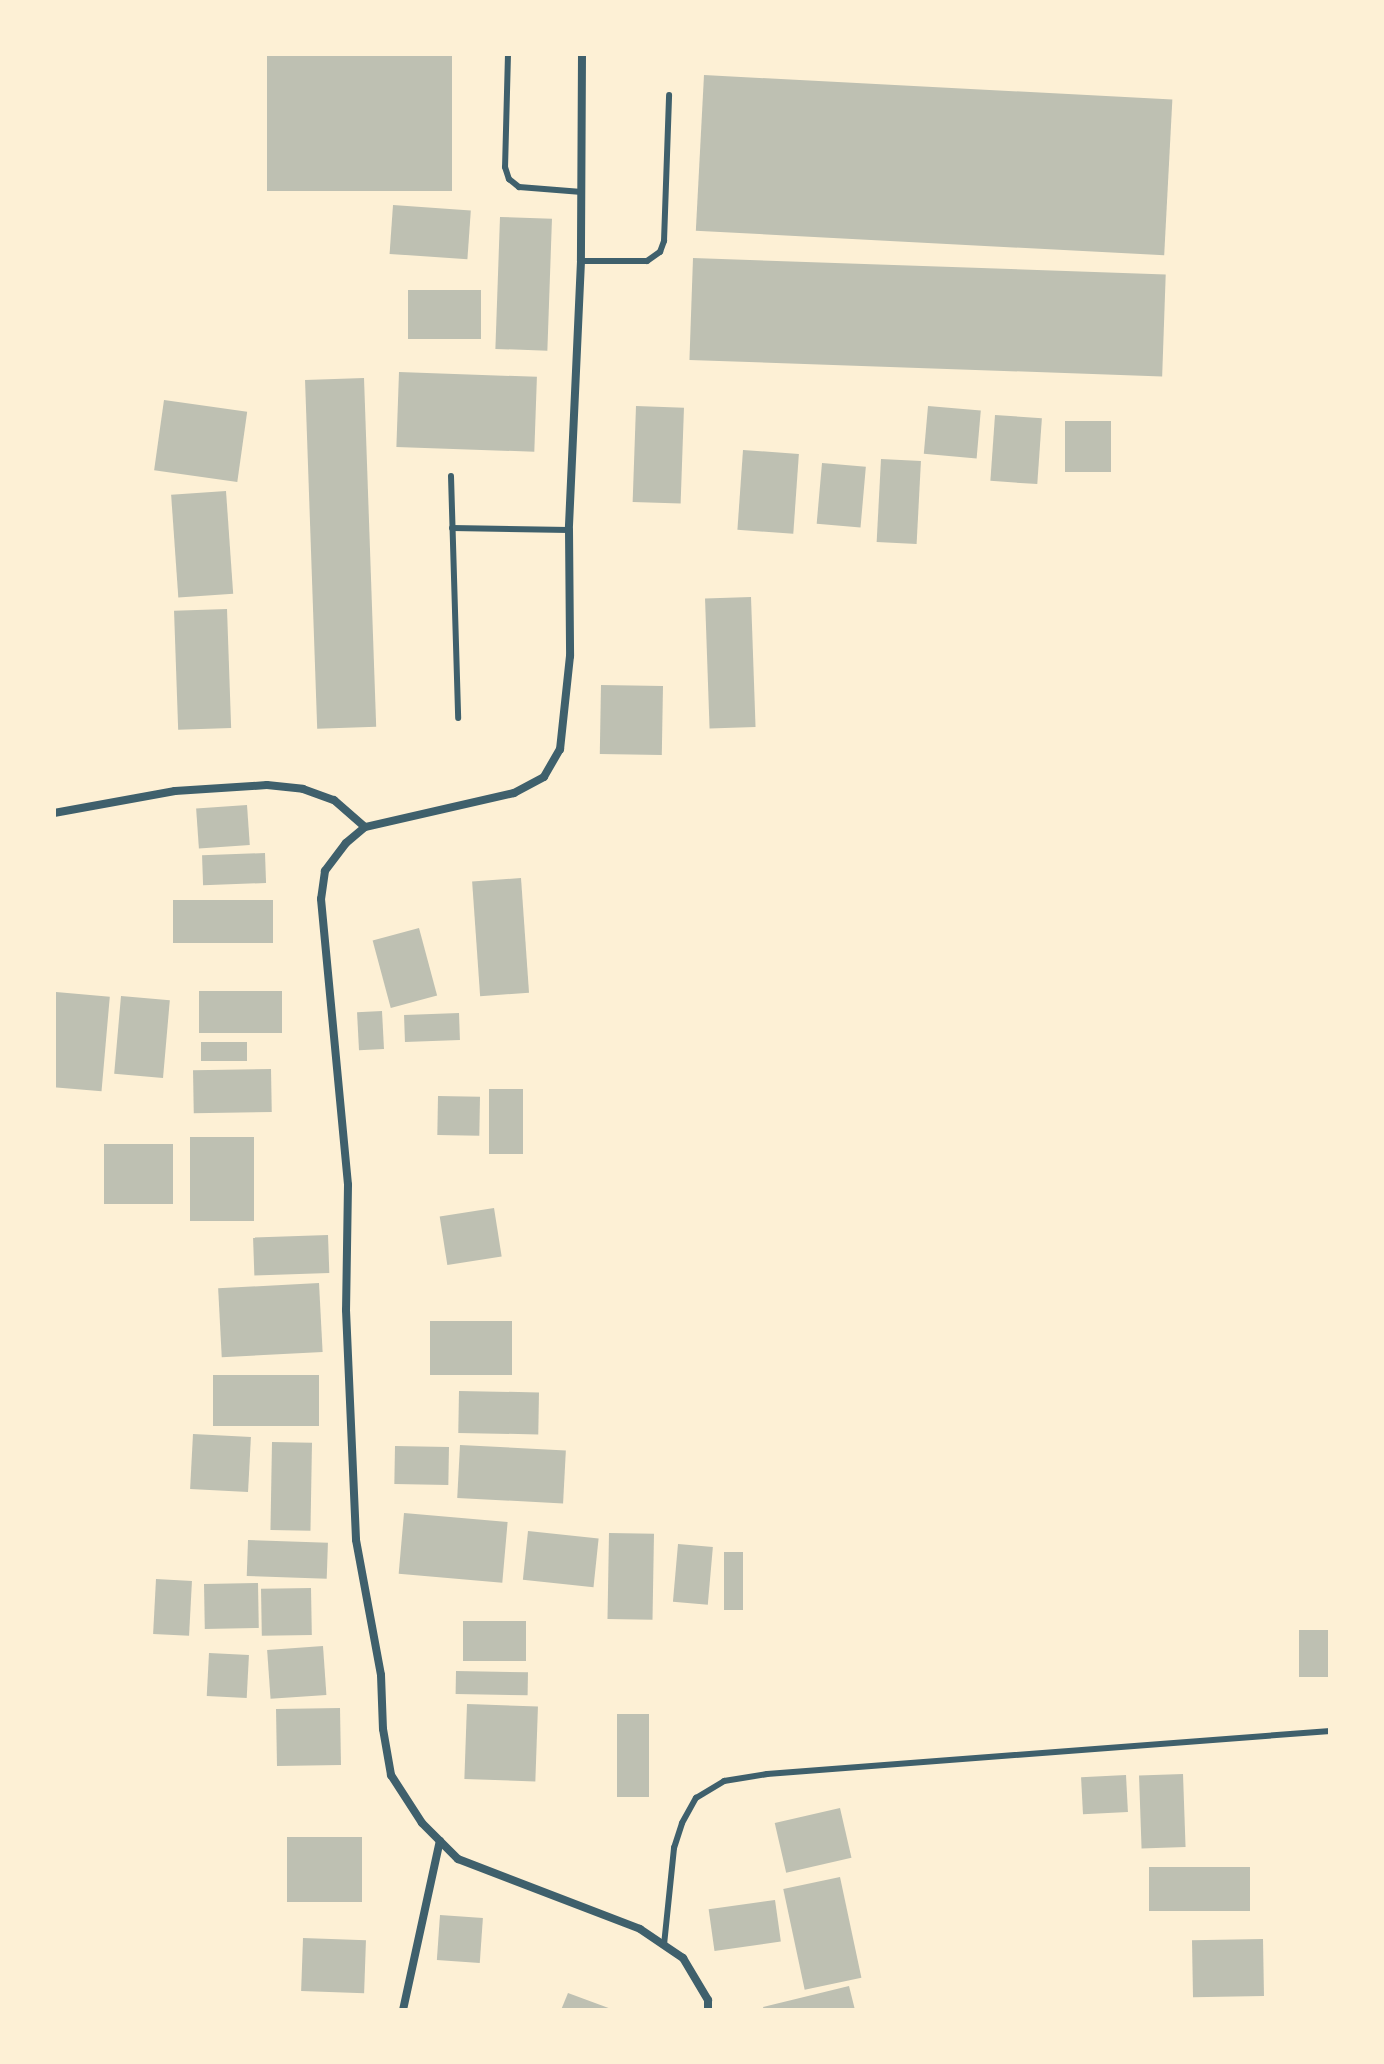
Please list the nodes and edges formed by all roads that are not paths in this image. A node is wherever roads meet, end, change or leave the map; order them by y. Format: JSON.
{"nodes":[{"id":1,"x":508,"y":54,"type":"edge"},
{"id":2,"x":582,"y":54,"type":"edge"},
{"id":3,"x":669,"y":95,"type":"dead end"},
{"id":4,"x":582,"y":192,"type":"junction"},
{"id":5,"x":581,"y":261,"type":"junction"},
{"id":6,"x":451,"y":476,"type":"dead end"},
{"id":7,"x":452,"y":528,"type":"junction"},
{"id":8,"x":569,"y":530,"type":"junction"},
{"id":9,"x":458,"y":718,"type":"dead end"},
{"id":10,"x":54,"y":813,"type":"edge"},
{"id":11,"x":365,"y":827,"type":"junction"},
{"id":12,"x":1330,"y":1731,"type":"edge"},
{"id":13,"x":440,"y":1841,"type":"junction"},
{"id":14,"x":664,"y":1945,"type":"junction"},
{"id":15,"x":403,"y":2010,"type":"edge"},
{"id":16,"x":708,"y":2010,"type":"edge"}],
"edges":[{"from":1,"to":4,"type":"lane"},
{"from":2,"to":4,"type":"street"},
{"from":3,"to":5,"type":"lane"},
{"from":4,"to":5,"type":"street"},
{"from":5,"to":8,"type":"street"},
{"from":6,"to":7,"type":"lane"},
{"from":7,"to":8,"type":"lane"},
{"from":7,"to":9,"type":"lane"},
{"from":8,"to":11,"type":"street"},
{"from":10,"to":11,"type":"street"},
{"from":11,"to":13,"type":"street"},
{"from":12,"to":14,"type":"lane"},
{"from":13,"to":14,"type":"street"},
{"from":13,"to":15,"type":"street"},
{"from":14,"to":16,"type":"street"}]}
